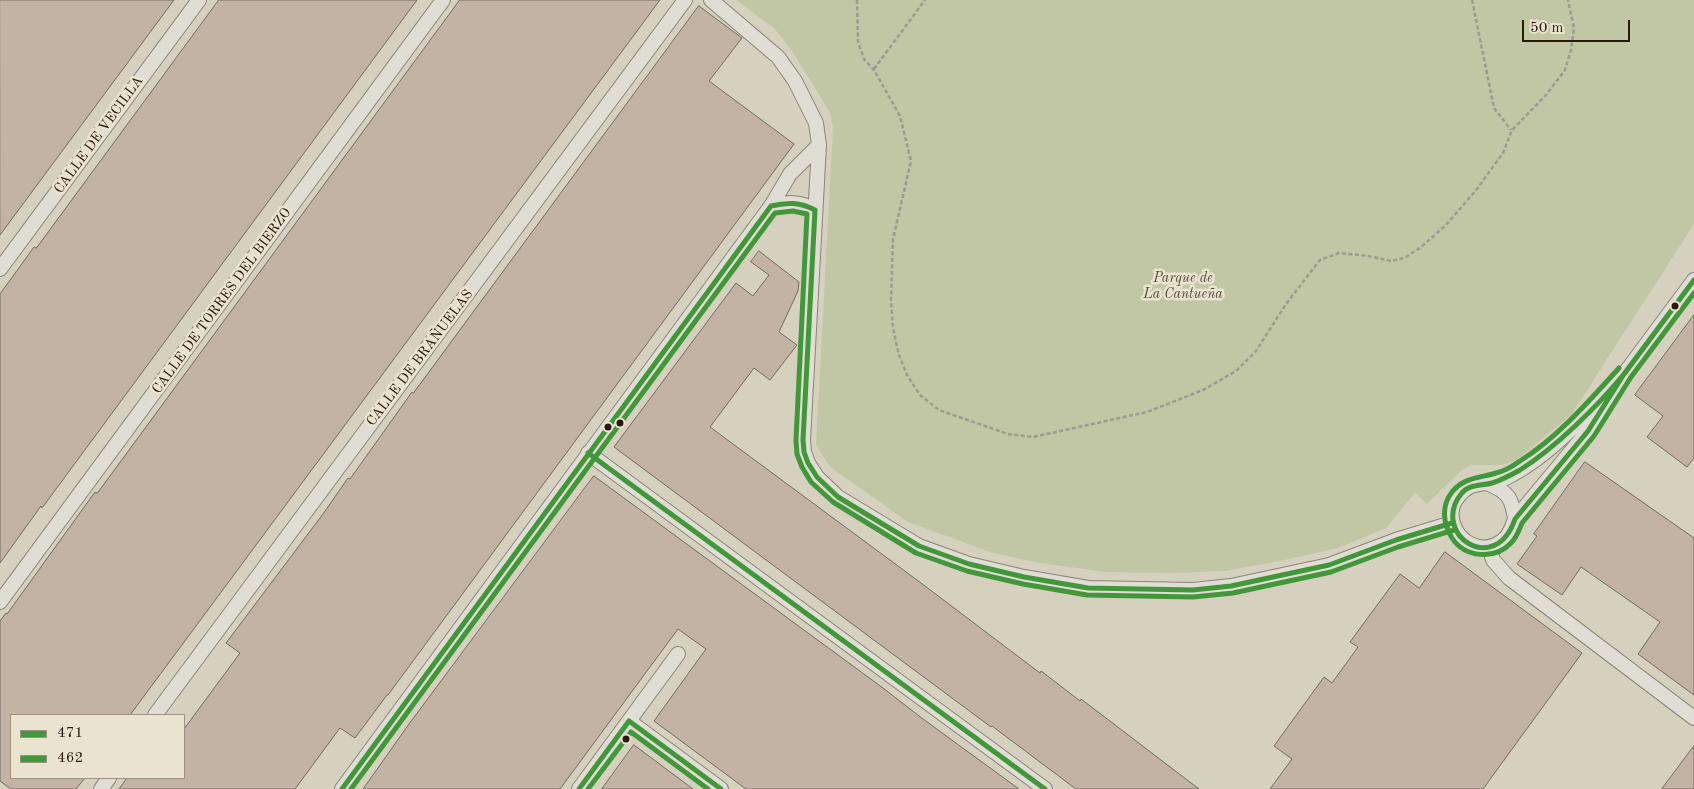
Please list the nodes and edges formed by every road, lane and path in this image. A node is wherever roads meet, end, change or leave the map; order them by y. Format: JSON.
{"nodes":[{"id":1,"x":199,"y":0,"type":"edge"},
{"id":2,"x":443,"y":0,"type":"edge"},
{"id":3,"x":685,"y":0,"type":"edge"},
{"id":4,"x":711,"y":0,"type":"edge"},
{"id":5,"x":857,"y":0,"type":"edge"},
{"id":6,"x":925,"y":0,"type":"edge"},
{"id":7,"x":1472,"y":0,"type":"edge"},
{"id":8,"x":1568,"y":0,"type":"edge"},
{"id":9,"x":874,"y":70,"type":"junction"},
{"id":10,"x":1512,"y":130,"type":"junction"},
{"id":11,"x":818,"y":145,"type":"junction"},
{"id":12,"x":771,"y":206,"type":"junction"},
{"id":13,"x":815,"y":210,"type":"junction"},
{"id":14,"x":0,"y":269,"type":"edge"},
{"id":15,"x":1694,"y":280,"type":"edge"},
{"id":16,"x":1625,"y":373,"type":"junction"},
{"id":17,"x":588,"y":453,"type":"junction"},
{"id":18,"x":1489,"y":484,"type":"junction"},
{"id":19,"x":1515,"y":519,"type":"junction"},
{"id":20,"x":1452,"y":523,"type":"junction"},
{"id":21,"x":1489,"y":547,"type":"junction"},
{"id":22,"x":0,"y":602,"type":"edge"},
{"id":23,"x":678,"y":654,"type":"dead end"},
{"id":24,"x":156,"y":714,"type":"edge"},
{"id":25,"x":1694,"y":718,"type":"edge"},
{"id":26,"x":628,"y":721,"type":"junction"},
{"id":27,"x":342,"y":789,"type":"edge"},
{"id":28,"x":579,"y":789,"type":"edge"},
{"id":29,"x":721,"y":789,"type":"edge"},
{"id":30,"x":1045,"y":789,"type":"edge"}],
"edges":[{"from":1,"to":14,"type":"street","name":"CALLE DE VECILLA"},
{"from":2,"to":22,"type":"street","name":"CALLE DE TORRES DEL BIERZO"},
{"from":3,"to":24,"type":"street","name":"CALLE DE BRAÑUELAS"},
{"from":4,"to":11,"type":"street"},
{"from":5,"to":9,"type":"path"},
{"from":6,"to":9,"type":"path"},
{"from":7,"to":10,"type":"path"},
{"from":8,"to":10,"type":"path"},
{"from":9,"to":10,"type":"path"},
{"from":11,"to":12,"type":"street"},
{"from":11,"to":13,"type":"street"},
{"from":12,"to":13,"type":"street"},
{"from":12,"to":17,"type":"street"},
{"from":13,"to":20,"type":"street"},
{"from":15,"to":16,"type":"street"},
{"from":16,"to":18,"type":"street"},
{"from":16,"to":19,"type":"street"},
{"from":17,"to":27,"type":"street"},
{"from":17,"to":30,"type":"street"},
{"from":18,"to":19,"type":"street"},
{"from":18,"to":20,"type":"street"},
{"from":19,"to":21,"type":"street"},
{"from":20,"to":21,"type":"street"},
{"from":21,"to":25,"type":"street"},
{"from":23,"to":26,"type":"street"},
{"from":26,"to":28,"type":"street"},
{"from":26,"to":29,"type":"street"}]}
